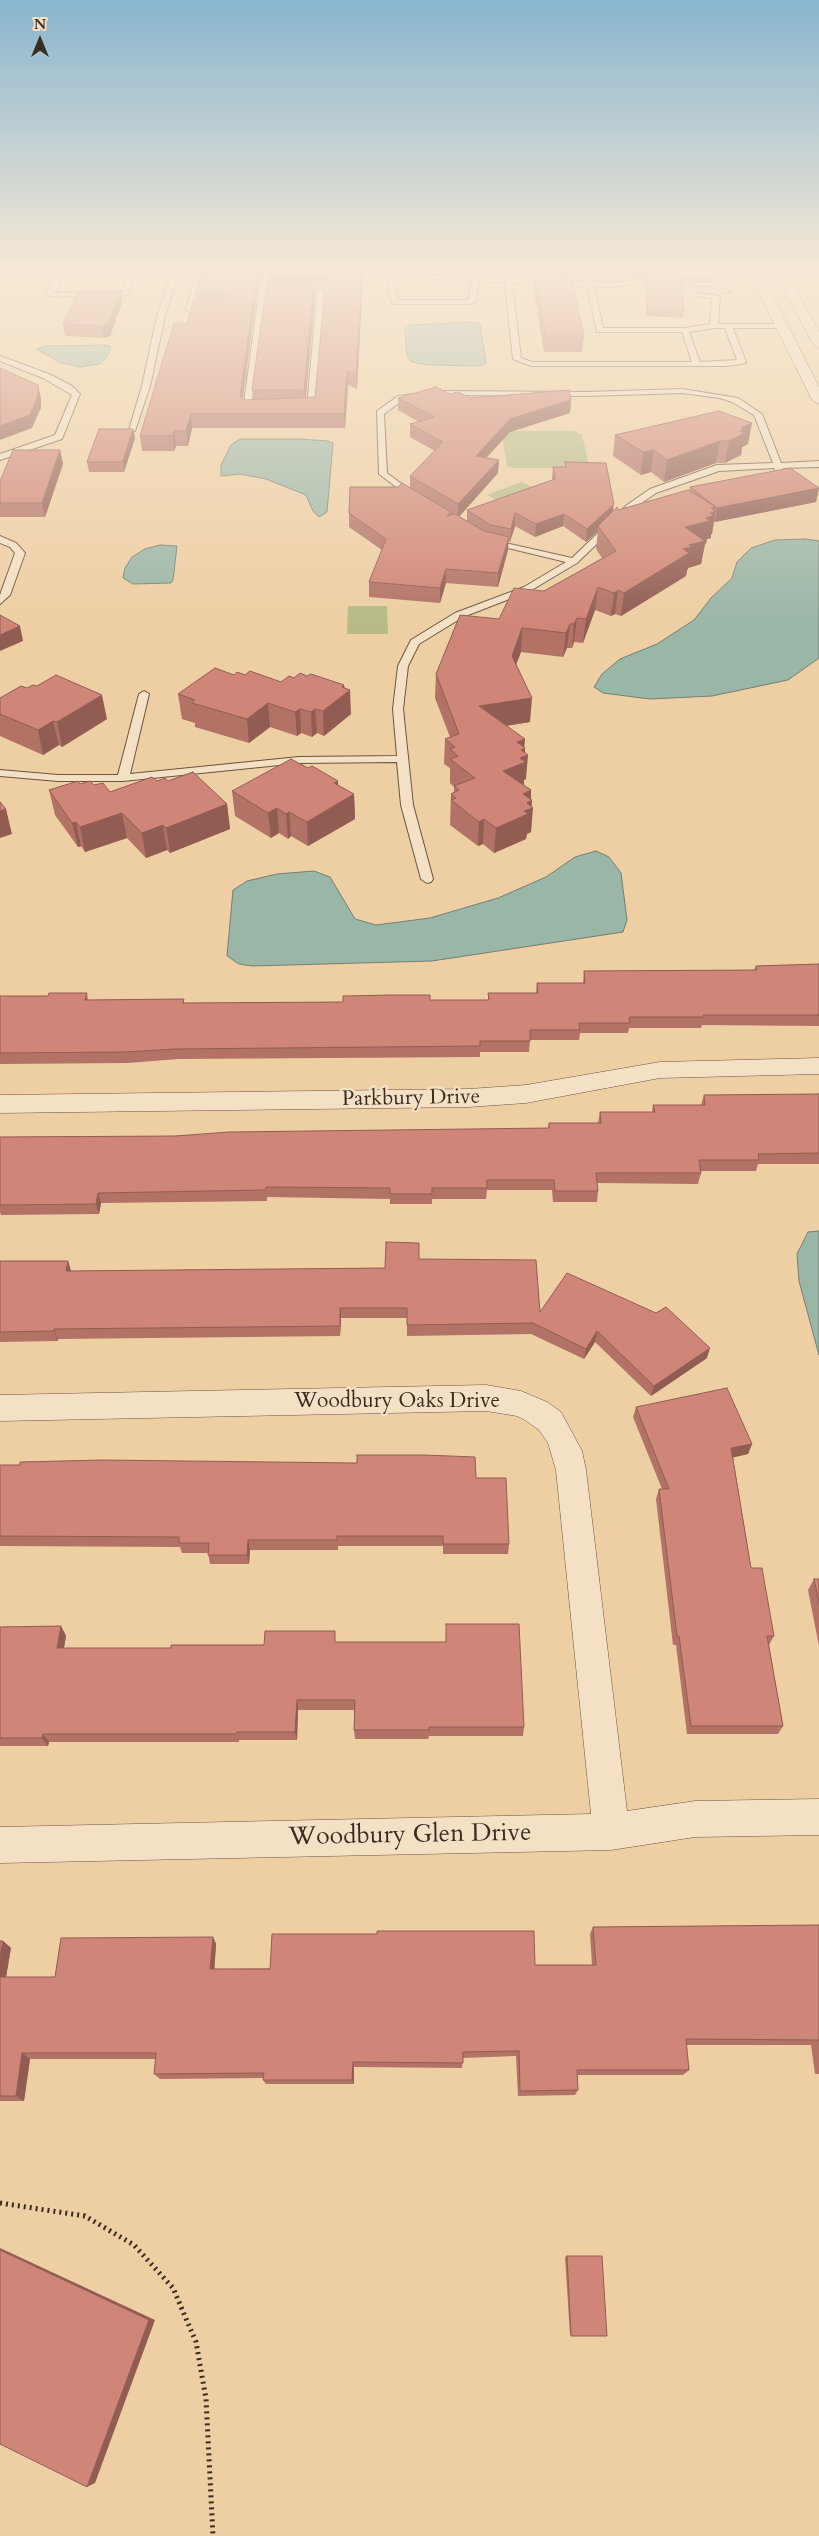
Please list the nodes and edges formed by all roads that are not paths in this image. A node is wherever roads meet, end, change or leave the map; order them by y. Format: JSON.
{"nodes":[{"id":1,"x":71,"y":389,"type":"edge"},
{"id":2,"x":145,"y":389,"type":"edge"},
{"id":3,"x":250,"y":389,"type":"edge"},
{"id":4,"x":313,"y":389,"type":"edge"},
{"id":5,"x":293,"y":409,"type":"edge"},
{"id":6,"x":265,"y":410,"type":"edge"},
{"id":7,"x":131,"y":431,"type":"edge"},
{"id":8,"x":0,"y":457,"type":"edge"},
{"id":9,"x":777,"y":464,"type":"junction"},
{"id":10,"x":819,"y":464,"type":"edge"},
{"id":11,"x":708,"y":473,"type":"junction"},
{"id":12,"x":781,"y":474,"type":"junction"},
{"id":13,"x":819,"y":474,"type":"edge"},
{"id":14,"x":421,"y":502,"type":"edge"},
{"id":15,"x":479,"y":536,"type":"edge"},
{"id":16,"x":0,"y":540,"type":"edge"},
{"id":17,"x":574,"y":561,"type":"junction"},
{"id":18,"x":0,"y":601,"type":"edge"},
{"id":19,"x":144,"y":694,"type":"dead end"},
{"id":20,"x":401,"y":759,"type":"junction"},
{"id":21,"x":0,"y":773,"type":"edge"},
{"id":22,"x":123,"y":778,"type":"junction"},
{"id":23,"x":427,"y":879,"type":"dead end"},
{"id":24,"x":819,"y":1066,"type":"edge"},
{"id":25,"x":0,"y":1104,"type":"edge"},
{"id":26,"x":0,"y":1408,"type":"edge"},
{"id":27,"x":819,"y":1817,"type":"edge"},
{"id":28,"x":611,"y":1832,"type":"junction"},
{"id":29,"x":0,"y":1845,"type":"edge"}],
"edges":[{"from":1,"to":8,"type":"lane"},
{"from":2,"to":7,"type":"lane"},
{"from":3,"to":6,"type":"lane"},
{"from":4,"to":5,"type":"lane"},
{"from":9,"to":10,"type":"lane"},
{"from":9,"to":11,"type":"lane"},
{"from":9,"to":12,"type":"lane"},
{"from":9,"to":14,"type":"lane"},
{"from":11,"to":12,"type":"lane"},
{"from":11,"to":17,"type":"lane"},
{"from":12,"to":13,"type":"lane"},
{"from":15,"to":17,"type":"lane"},
{"from":16,"to":18,"type":"lane"},
{"from":17,"to":20,"type":"lane"},
{"from":19,"to":22,"type":"lane"},
{"from":20,"to":22,"type":"lane"},
{"from":20,"to":23,"type":"lane"},
{"from":21,"to":22,"type":"lane"},
{"from":24,"to":25,"type":"street","name":"Parkbury Drive"},
{"from":26,"to":28,"type":"street","name":"Woodbury Oaks Drive"},
{"from":27,"to":28,"type":"street","name":"Woodbury Glen Drive"},
{"from":28,"to":29,"type":"street","name":"Woodbury Glen Drive"}]}
